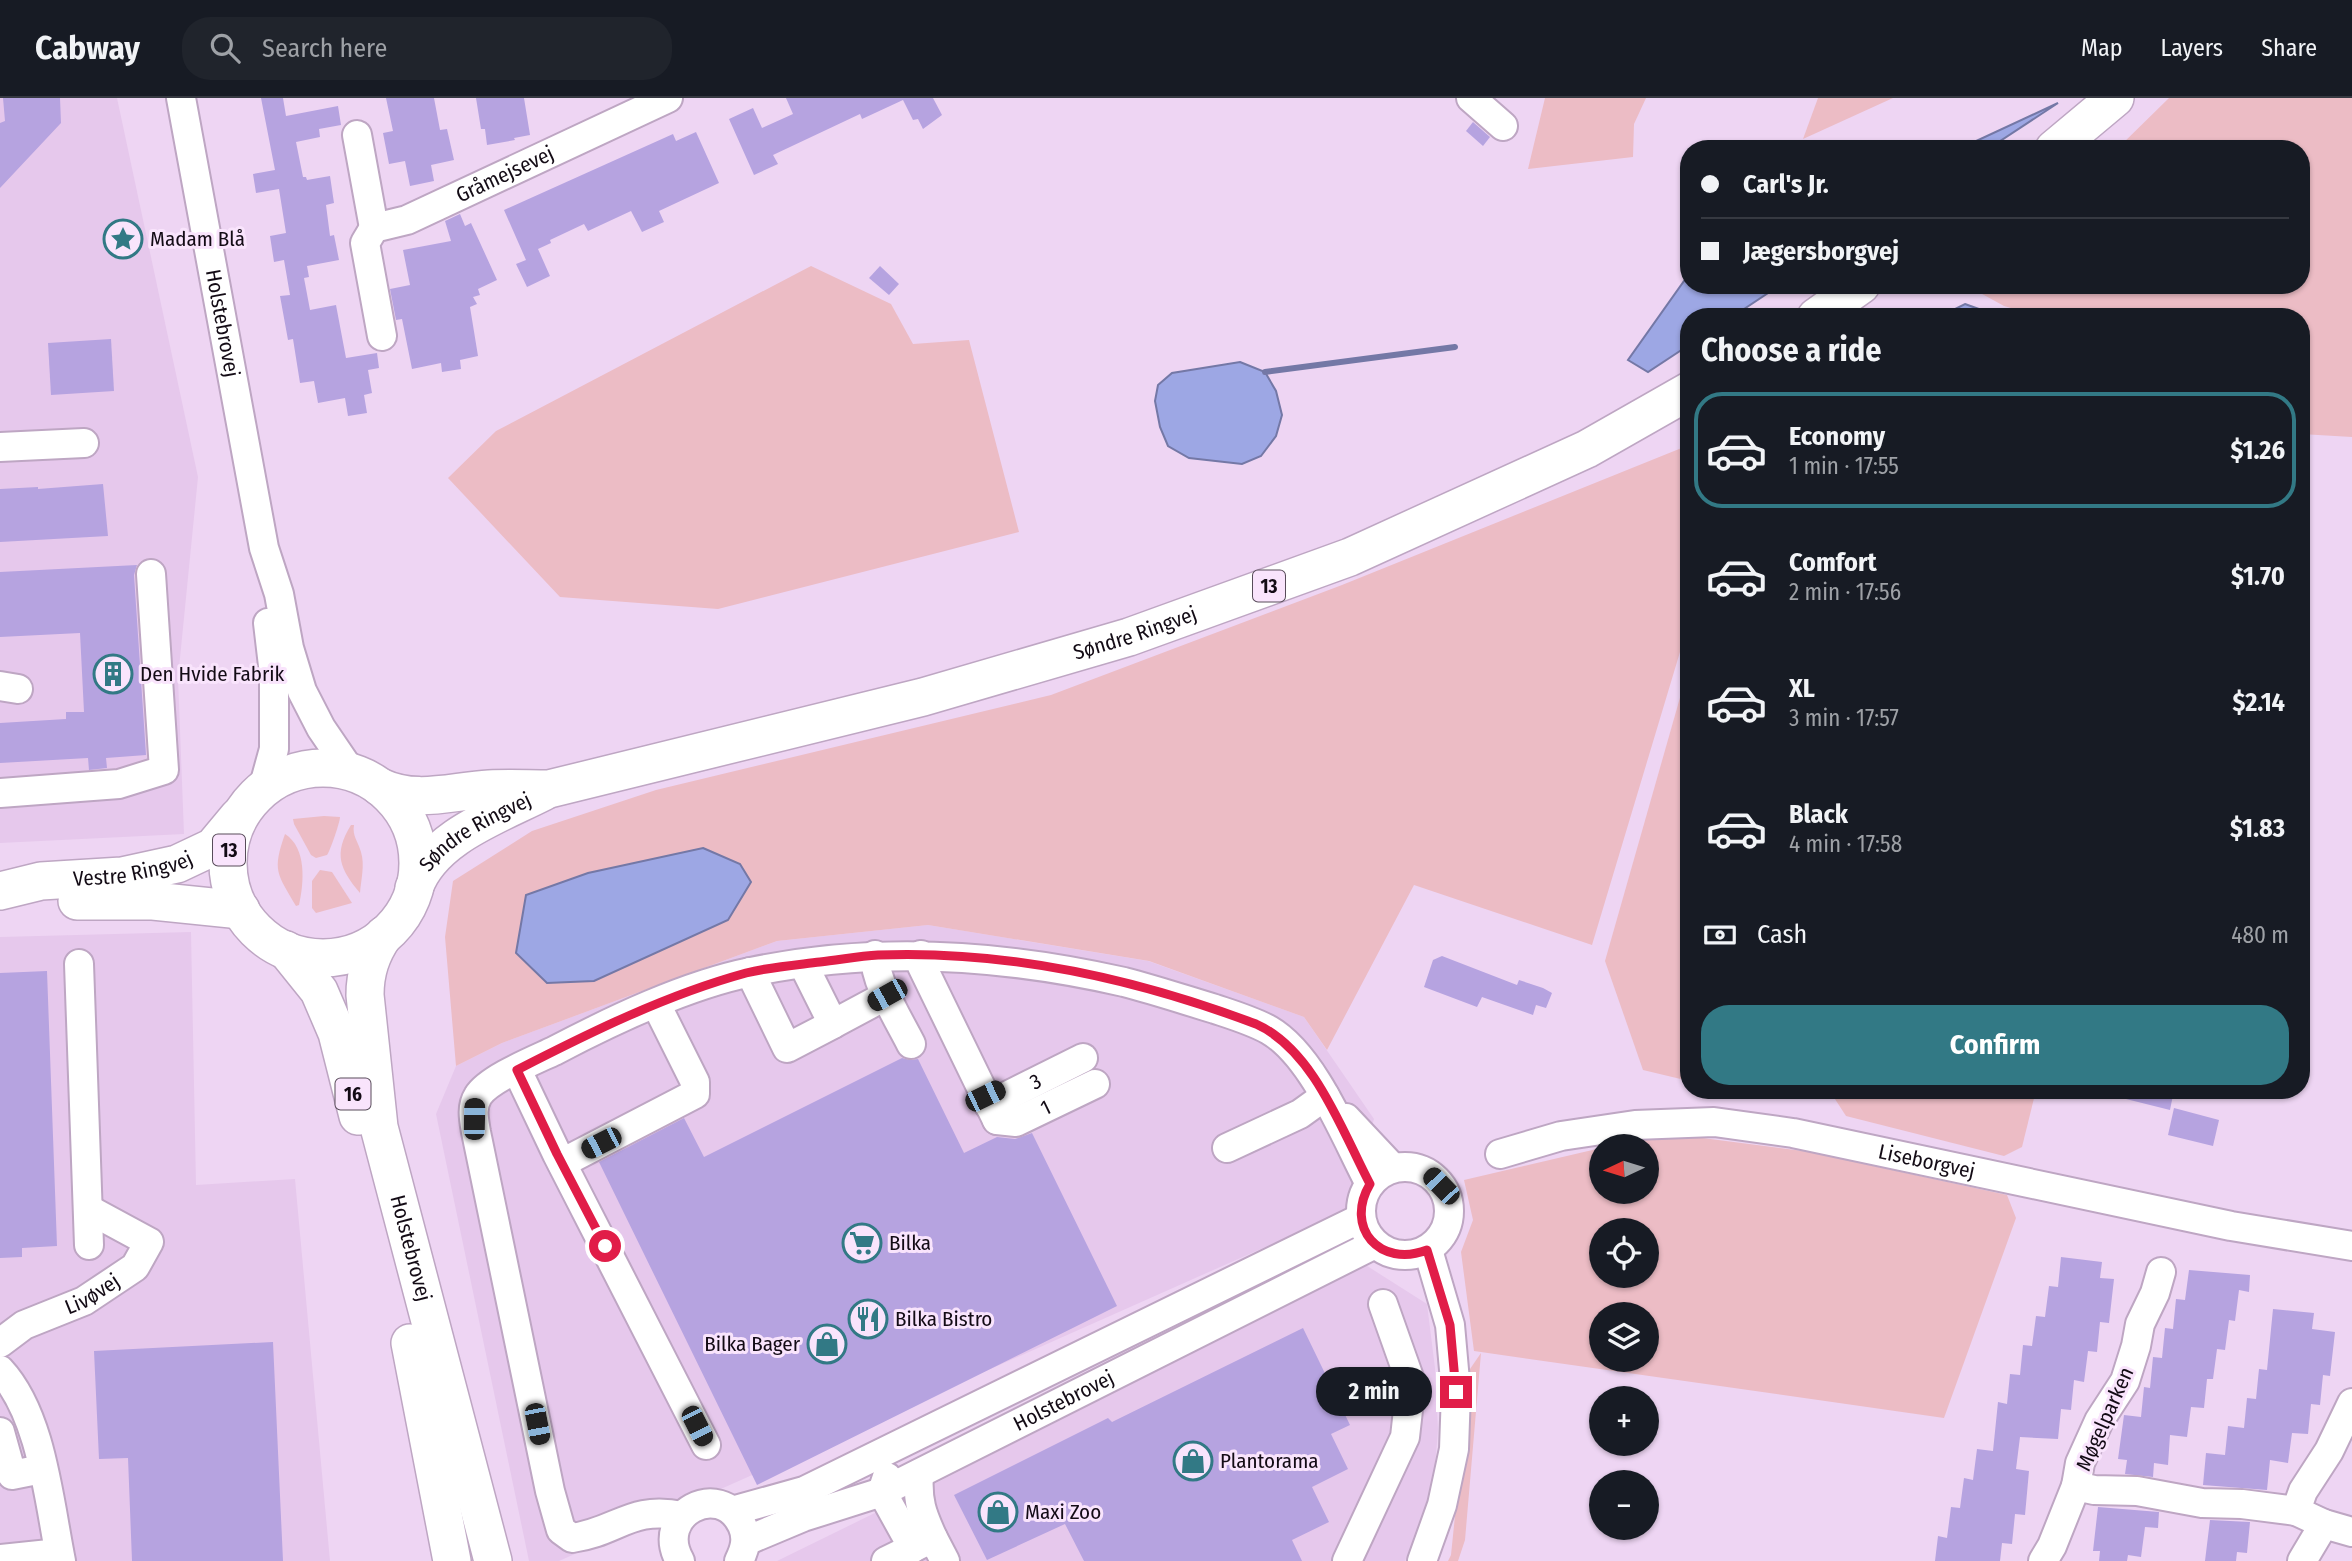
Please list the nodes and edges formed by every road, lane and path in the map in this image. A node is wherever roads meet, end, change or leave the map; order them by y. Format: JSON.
{"nodes":[{"id":1,"x":181,"y":98,"type":"edge"},
{"id":2,"x":668,"y":98,"type":"edge"},
{"id":3,"x":1471,"y":98,"type":"edge"},
{"id":4,"x":2115,"y":98,"type":"edge"},
{"id":5,"x":632,"y":106,"type":"edge"},
{"id":6,"x":1503,"y":126,"type":"dead end"},
{"id":7,"x":357,"y":135,"type":"dead end"},
{"id":8,"x":2065,"y":140,"type":"edge"},
{"id":9,"x":374,"y":228,"type":"junction"},
{"id":10,"x":1848,"y":294,"type":"edge"},
{"id":11,"x":1828,"y":308,"type":"edge"},
{"id":12,"x":382,"y":336,"type":"dead end"},
{"id":13,"x":1680,"y":396,"type":"edge"},
{"id":14,"x":84,"y":443,"type":"dead end"},
{"id":15,"x":0,"y":447,"type":"edge"},
{"id":16,"x":264,"y":548,"type":"junction"},
{"id":17,"x":151,"y":575,"type":"dead end"},
{"id":18,"x":366,"y":780,"type":"junction"},
{"id":19,"x":549,"y":789,"type":"junction"},
{"id":20,"x":0,"y":793,"type":"edge"},
{"id":21,"x":254,"y":799,"type":"junction"},
{"id":22,"x":414,"y":889,"type":"junction"},
{"id":23,"x":0,"y":892,"type":"edge"},
{"id":24,"x":241,"y":910,"type":"junction"},
{"id":25,"x":384,"y":935,"type":"junction"},
{"id":26,"x":286,"y":950,"type":"junction"},
{"id":27,"x":875,"y":955,"type":"junction"},
{"id":28,"x":921,"y":955,"type":"junction"},
{"id":29,"x":79,"y":964,"type":"dead end"},
{"id":30,"x":803,"y":964,"type":"junction"},
{"id":31,"x":750,"y":972,"type":"junction"},
{"id":32,"x":887,"y":995,"type":"junction"},
{"id":33,"x":656,"y":1004,"type":"junction"},
{"id":34,"x":834,"y":1024,"type":"junction"},
{"id":35,"x":911,"y":1044,"type":"dead end"},
{"id":36,"x":517,"y":1070,"type":"junction"},
{"id":37,"x":1325,"y":1096,"type":"junction"},
{"id":38,"x":990,"y":1107,"type":"junction"},
{"id":39,"x":1227,"y":1149,"type":"dead end"},
{"id":40,"x":1500,"y":1154,"type":"dead end"},
{"id":41,"x":562,"y":1163,"type":"junction"},
{"id":42,"x":1381,"y":1176,"type":"junction"},
{"id":43,"x":88,"y":1209,"type":"junction"},
{"id":44,"x":1361,"y":1218,"type":"junction"},
{"id":45,"x":1375,"y":1244,"type":"junction"},
{"id":46,"x":89,"y":1245,"type":"dead end"},
{"id":47,"x":2352,"y":1246,"type":"edge"},
{"id":48,"x":1427,"y":1250,"type":"junction"},
{"id":49,"x":2161,"y":1272,"type":"dead end"},
{"id":50,"x":1383,"y":1304,"type":"dead end"},
{"id":51,"x":0,"y":1343,"type":"edge"},
{"id":52,"x":0,"y":1370,"type":"edge"},
{"id":53,"x":998,"y":1397,"type":"junction"},
{"id":54,"x":2352,"y":1403,"type":"edge"},
{"id":55,"x":0,"y":1432,"type":"edge"},
{"id":56,"x":706,"y":1445,"type":"dead end"},
{"id":57,"x":42,"y":1469,"type":"junction"},
{"id":58,"x":919,"y":1474,"type":"junction"},
{"id":59,"x":2076,"y":1486,"type":"junction"},
{"id":60,"x":882,"y":1492,"type":"junction"},
{"id":61,"x":732,"y":1511,"type":"junction"},
{"id":62,"x":2296,"y":1511,"type":"junction"},
{"id":63,"x":682,"y":1516,"type":"junction"},
{"id":64,"x":2324,"y":1524,"type":"junction"},
{"id":65,"x":2352,"y":1532,"type":"edge"},
{"id":66,"x":930,"y":1549,"type":"edge"},
{"id":67,"x":742,"y":1551,"type":"edge"},
{"id":68,"x":670,"y":1555,"type":"edge"},
{"id":69,"x":60,"y":1557,"type":"edge"},
{"id":70,"x":0,"y":1559,"type":"edge"},
{"id":71,"x":452,"y":1561,"type":"edge"},
{"id":72,"x":493,"y":1561,"type":"edge"},
{"id":73,"x":886,"y":1561,"type":"edge"},
{"id":74,"x":1347,"y":1561,"type":"edge"},
{"id":75,"x":1422,"y":1561,"type":"edge"},
{"id":76,"x":2043,"y":1561,"type":"edge"},
{"id":77,"x":2302,"y":1561,"type":"edge"}],
"edges":[{"from":1,"to":16,"type":"street","name":"Holstebrovej"},
{"from":2,"to":5,"type":"street","name":"Gråmejsevej"},
{"from":3,"to":6,"type":"street"},
{"from":4,"to":8,"type":"main road"},
{"from":5,"to":9,"type":"street","name":"Gråmejsevej"},
{"from":7,"to":9,"type":"street"},
{"from":9,"to":12,"type":"street"},
{"from":10,"to":11,"type":"main road"},
{"from":13,"to":19,"type":"main road","name":"Søndre Ringvej","number":"13"},
{"from":14,"to":15,"type":"street"},
{"from":16,"to":18,"type":"street","name":"Holstebrovej"},
{"from":16,"to":21,"type":"street","name":"Holstebrovej"},
{"from":17,"to":20,"type":"street"},
{"from":18,"to":19,"type":"main road","name":"Søndre Ringvej","number":"13"},
{"from":18,"to":21,"type":"main road","number":"13"},
{"from":18,"to":22,"type":"main road","number":"13"},
{"from":19,"to":22,"type":"main road","name":"Søndre Ringvej","number":"13"},
{"from":21,"to":23,"type":"main road","name":"Vestre Ringvej","number":"13"},
{"from":21,"to":24,"type":"main road","number":"13"},
{"from":22,"to":25,"type":"main road","number":"13"},
{"from":23,"to":24,"type":"main road","name":"Vestre Ringvej","number":"13"},
{"from":24,"to":26,"type":"main road","number":"13"},
{"from":25,"to":26,"type":"main road","number":"13"},
{"from":25,"to":72,"type":"main road","name":"Holstebrovej","number":"16"},
{"from":26,"to":71,"type":"main road","name":"Holstebrovej","number":"16"},
{"from":27,"to":28,"type":"street"},
{"from":27,"to":30,"type":"street"},
{"from":27,"to":32,"type":"street"},
{"from":28,"to":37,"type":"street"},
{"from":28,"to":38,"type":"street"},
{"from":29,"to":43,"type":"street"},
{"from":30,"to":31,"type":"street"},
{"from":30,"to":34,"type":"street"},
{"from":31,"to":33,"type":"street"},
{"from":31,"to":34,"type":"street"},
{"from":32,"to":34,"type":"street"},
{"from":32,"to":35,"type":"street"},
{"from":33,"to":36,"type":"street"},
{"from":33,"to":41,"type":"street"},
{"from":36,"to":41,"type":"street"},
{"from":36,"to":63,"type":"street"},
{"from":37,"to":39,"type":"street"},
{"from":37,"to":42,"type":"street"},
{"from":38,"to":38,"type":"street","name":"1"},
{"from":40,"to":47,"type":"street","name":"Liseborgvej"},
{"from":41,"to":56,"type":"street"},
{"from":42,"to":44,"type":"street"},
{"from":42,"to":48,"type":"street"},
{"from":43,"to":46,"type":"street"},
{"from":43,"to":51,"type":"street","name":"Livøvej"},
{"from":44,"to":45,"type":"street"},
{"from":44,"to":53,"type":"street","name":"Holstebrovej"},
{"from":45,"to":48,"type":"street"},
{"from":45,"to":58,"type":"street","name":"Holstebrovej"},
{"from":48,"to":75,"type":"street"},
{"from":49,"to":59,"type":"street","name":"Møgelparken"},
{"from":50,"to":74,"type":"street"},
{"from":52,"to":57,"type":"street"},
{"from":53,"to":60,"type":"street"},
{"from":53,"to":61,"type":"street","name":"Holstebrovej"},
{"from":54,"to":62,"type":"street"},
{"from":55,"to":57,"type":"street"},
{"from":57,"to":69,"type":"street"},
{"from":58,"to":60,"type":"street","name":"Holstebrovej"},
{"from":58,"to":66,"type":"street"},
{"from":59,"to":62,"type":"street","name":"Møgelparken"},
{"from":59,"to":76,"type":"street","name":"Møgelparken"},
{"from":60,"to":66,"type":"street"},
{"from":60,"to":67,"type":"street","name":"Holstebrovej"},
{"from":61,"to":63,"type":"street"},
{"from":61,"to":67,"type":"street"},
{"from":62,"to":64,"type":"street","name":"Møgelparken"},
{"from":63,"to":68,"type":"street"},
{"from":64,"to":65,"type":"street","name":"Møgelparken"},
{"from":64,"to":77,"type":"street"},
{"from":66,"to":73,"type":"street"},
{"from":69,"to":70,"type":"street"}]}
